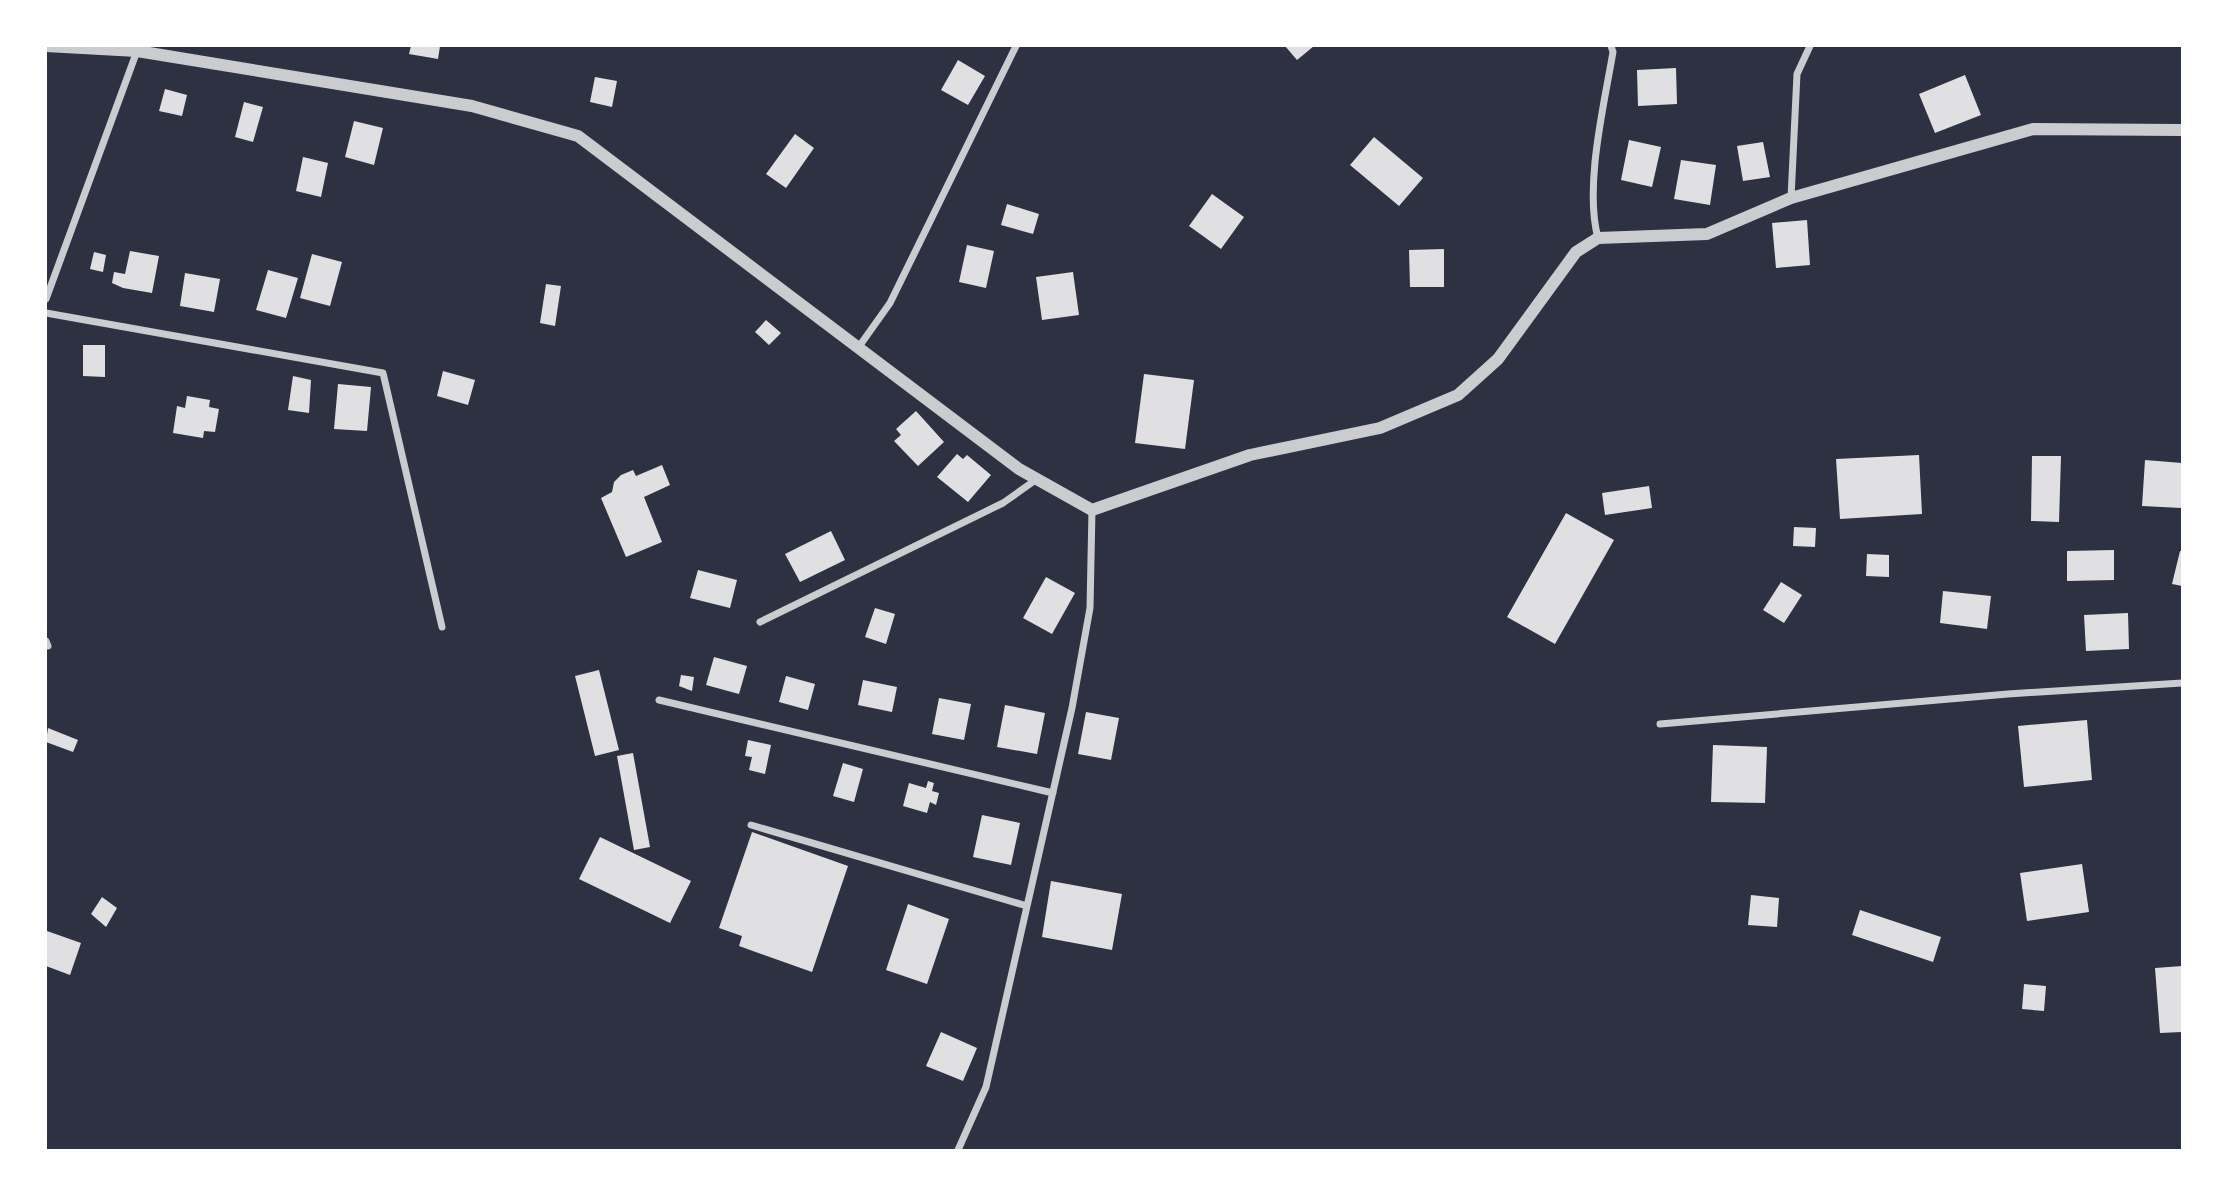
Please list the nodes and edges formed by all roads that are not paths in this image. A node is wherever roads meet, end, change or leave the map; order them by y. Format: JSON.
{"nodes":[{"id":1,"x":46,"y":46,"type":"edge"},
{"id":2,"x":1016,"y":46,"type":"edge"},
{"id":3,"x":1611,"y":46,"type":"edge"},
{"id":4,"x":1810,"y":46,"type":"edge"},
{"id":5,"x":137,"y":51,"type":"junction"},
{"id":6,"x":2182,"y":130,"type":"edge"},
{"id":7,"x":1791,"y":198,"type":"junction"},
{"id":8,"x":1598,"y":238,"type":"junction"},
{"id":9,"x":46,"y":299,"type":"edge"},
{"id":10,"x":46,"y":313,"type":"edge"},
{"id":11,"x":858,"y":348,"type":"junction"},
{"id":12,"x":1037,"y":479,"type":"junction"},
{"id":13,"x":1092,"y":510,"type":"junction"},
{"id":14,"x":760,"y":622,"type":"dead end"},
{"id":15,"x":442,"y":627,"type":"dead end"},
{"id":16,"x":2182,"y":683,"type":"edge"},
{"id":17,"x":659,"y":700,"type":"dead end"},
{"id":18,"x":1660,"y":724,"type":"dead end"},
{"id":19,"x":1053,"y":793,"type":"junction"},
{"id":20,"x":751,"y":825,"type":"dead end"},
{"id":21,"x":1027,"y":906,"type":"junction"},
{"id":22,"x":958,"y":1150,"type":"edge"}],
"edges":[{"from":1,"to":5,"type":"street"},
{"from":2,"to":11,"type":"street"},
{"from":3,"to":8,"type":"street"},
{"from":4,"to":7,"type":"street"},
{"from":5,"to":9,"type":"street"},
{"from":5,"to":11,"type":"street"},
{"from":6,"to":7,"type":"street"},
{"from":7,"to":8,"type":"street"},
{"from":8,"to":13,"type":"street"},
{"from":10,"to":15,"type":"street"},
{"from":11,"to":12,"type":"street"},
{"from":12,"to":13,"type":"street"},
{"from":12,"to":14,"type":"street"},
{"from":13,"to":19,"type":"street"},
{"from":16,"to":18,"type":"street"},
{"from":17,"to":19,"type":"street"},
{"from":19,"to":21,"type":"street"},
{"from":20,"to":21,"type":"street"},
{"from":21,"to":22,"type":"street"}]}
